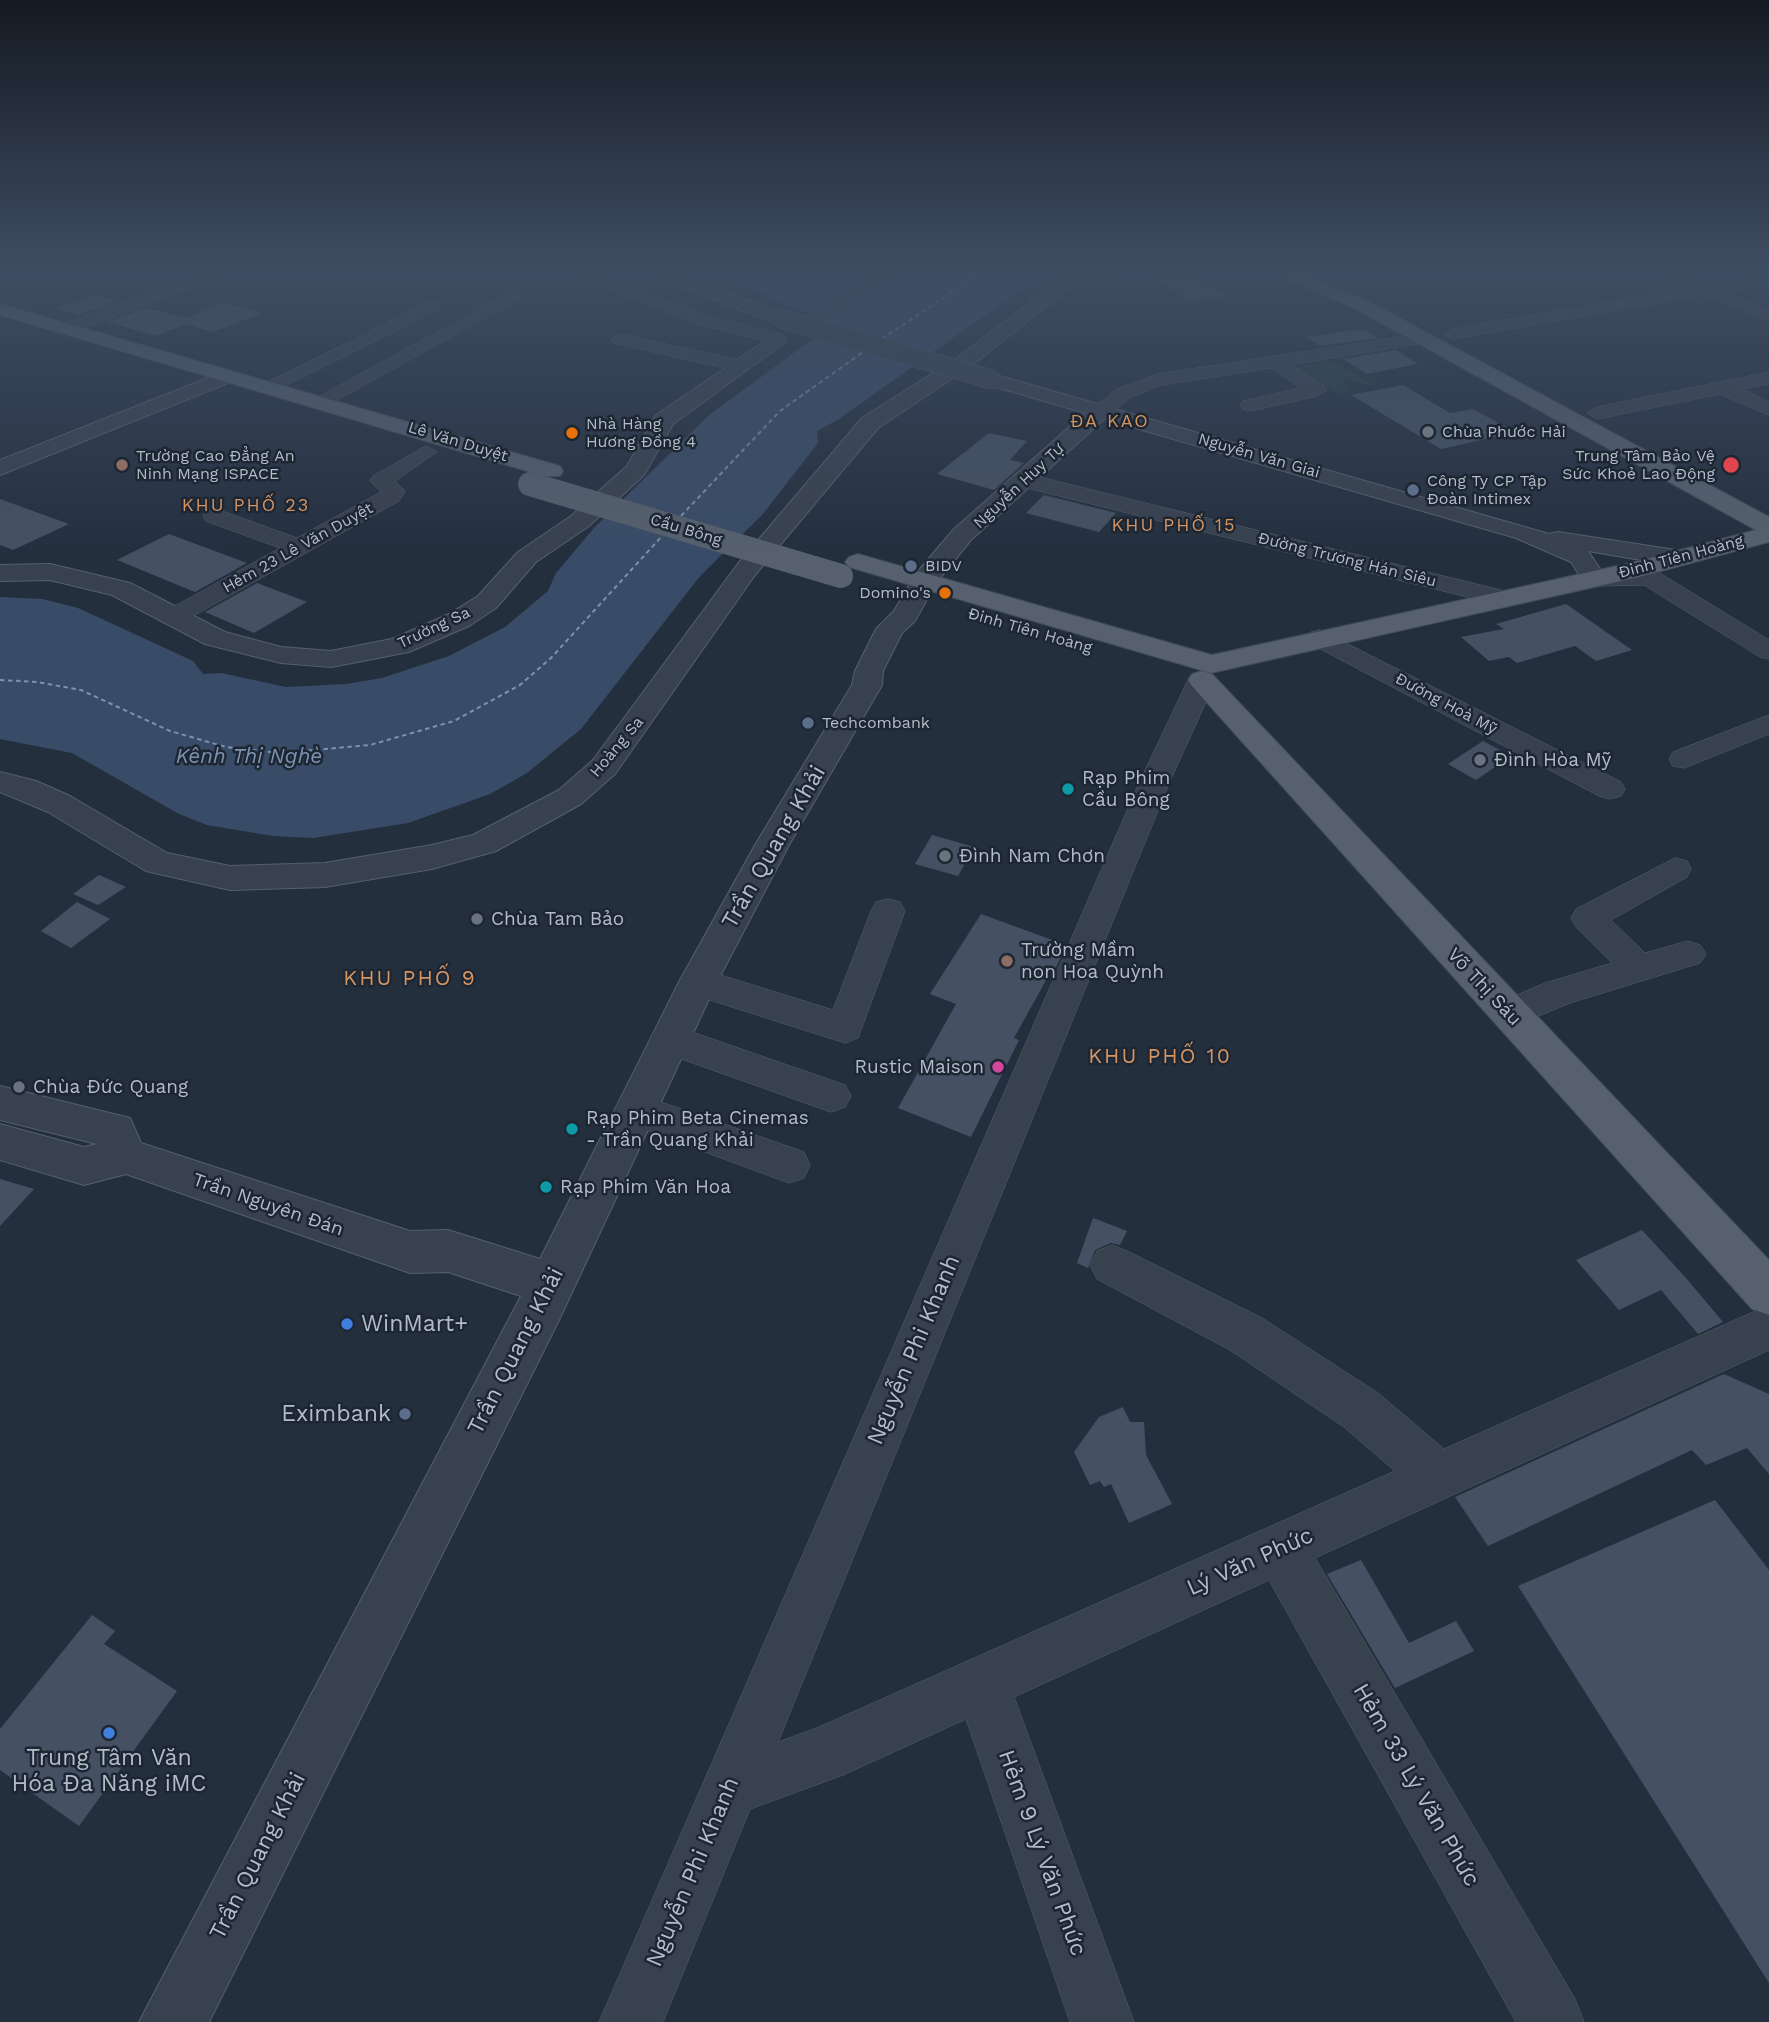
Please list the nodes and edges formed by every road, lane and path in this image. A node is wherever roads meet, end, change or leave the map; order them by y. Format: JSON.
{"nodes":[{"id":1,"x":127,"y":363,"type":"edge"},
{"id":2,"x":186,"y":363,"type":"edge"},
{"id":3,"x":314,"y":363,"type":"edge"},
{"id":4,"x":389,"y":363,"type":"edge"},
{"id":5,"x":730,"y":363,"type":"edge"},
{"id":6,"x":923,"y":363,"type":"edge"},
{"id":7,"x":962,"y":363,"type":"edge"},
{"id":8,"x":1266,"y":363,"type":"edge"},
{"id":9,"x":1277,"y":363,"type":"edge"},
{"id":10,"x":1470,"y":363,"type":"edge"},
{"id":11,"x":1507,"y":363,"type":"edge"},
{"id":12,"x":737,"y":365,"type":"joint"},
{"id":13,"x":228,"y":376,"type":"junction"},
{"id":14,"x":1769,"y":378,"type":"edge"},
{"id":15,"x":202,"y":386,"type":"junction"},
{"id":16,"x":266,"y":387,"type":"junction"},
{"id":17,"x":1723,"y":388,"type":"junction"},
{"id":18,"x":319,"y":402,"type":"junction"},
{"id":19,"x":1250,"y":405,"type":"dead end"},
{"id":20,"x":1769,"y":409,"type":"edge"},
{"id":21,"x":1100,"y":411,"type":"junction"},
{"id":22,"x":1597,"y":413,"type":"junction"},
{"id":23,"x":426,"y":452,"type":"junction"},
{"id":24,"x":0,"y":468,"type":"edge"},
{"id":25,"x":552,"y":471,"type":"joint"},
{"id":26,"x":1023,"y":480,"type":"junction"},
{"id":27,"x":530,"y":484,"type":"joint"},
{"id":28,"x":1746,"y":494,"type":"junction"},
{"id":29,"x":1718,"y":501,"type":"junction"},
{"id":30,"x":1769,"y":506,"type":"edge"},
{"id":31,"x":214,"y":516,"type":"dead end"},
{"id":32,"x":1769,"y":527,"type":"edge"},
{"id":33,"x":1525,"y":533,"type":"junction"},
{"id":34,"x":1769,"y":534,"type":"edge"},
{"id":35,"x":299,"y":547,"type":"junction"},
{"id":36,"x":1676,"y":558,"type":"junction"},
{"id":37,"x":849,"y":569,"type":"junction"},
{"id":38,"x":0,"y":573,"type":"edge"},
{"id":39,"x":1594,"y":579,"type":"junction"},
{"id":40,"x":921,"y":590,"type":"junction"},
{"id":41,"x":1508,"y":599,"type":"junction"},
{"id":42,"x":175,"y":616,"type":"junction"},
{"id":43,"x":1320,"y":638,"type":"junction"},
{"id":44,"x":1769,"y":651,"type":"edge"},
{"id":45,"x":1206,"y":672,"type":"junction"},
{"id":46,"x":1769,"y":724,"type":"edge"},
{"id":47,"x":1684,"y":759,"type":"dead end"},
{"id":48,"x":0,"y":782,"type":"edge"},
{"id":49,"x":1610,"y":789,"type":"dead end"},
{"id":50,"x":1675,"y":869,"type":"dead end"},
{"id":51,"x":888,"y":911,"type":"dead end"},
{"id":52,"x":1688,"y":954,"type":"dead end"},
{"id":53,"x":1639,"y":969,"type":"junction"},
{"id":54,"x":698,"y":982,"type":"junction"},
{"id":55,"x":1509,"y":1014,"type":"junction"},
{"id":56,"x":669,"y":1039,"type":"junction"},
{"id":57,"x":831,"y":1096,"type":"dead end"},
{"id":58,"x":0,"y":1103,"type":"edge"},
{"id":59,"x":635,"y":1109,"type":"junction"},
{"id":60,"x":0,"y":1142,"type":"edge"},
{"id":61,"x":126,"y":1156,"type":"junction"},
{"id":62,"x":789,"y":1165,"type":"dead end"},
{"id":63,"x":1112,"y":1265,"type":"dead end"},
{"id":64,"x":1769,"y":1293,"type":"edge"},
{"id":65,"x":546,"y":1294,"type":"junction"},
{"id":66,"x":1769,"y":1327,"type":"edge"},
{"id":67,"x":1439,"y":1476,"type":"junction"},
{"id":68,"x":1280,"y":1548,"type":"junction"},
{"id":69,"x":982,"y":1685,"type":"junction"},
{"id":70,"x":728,"y":1788,"type":"junction"},
{"id":71,"x":173,"y":2022,"type":"edge"},
{"id":72,"x":631,"y":2022,"type":"edge"},
{"id":73,"x":1102,"y":2022,"type":"edge"},
{"id":74,"x":1552,"y":2022,"type":"edge"}],
"edges":[{"from":1,"to":15,"type":"main road","name":"Lê Văn Duyệt"},
{"from":2,"to":13,"type":"main road","name":"Lê Văn Duyệt"},
{"from":3,"to":16,"type":"street"},
{"from":4,"to":18,"type":"street"},
{"from":5,"to":12,"type":"street"},
{"from":6,"to":21,"type":"street","name":"Nguyễn Văn Giai","bridge":true},
{"from":7,"to":48,"type":"street","name":"Hoàng Sa"},
{"from":8,"to":21,"type":"street"},
{"from":9,"to":19,"type":"street"},
{"from":10,"to":29,"type":"main road"},
{"from":11,"to":22,"type":"main road"},
{"from":12,"to":42,"type":"street","name":"Trường Sa"},
{"from":13,"to":15,"type":"street"},
{"from":13,"to":16,"type":"main road","name":"Lê Văn Duyệt"},
{"from":14,"to":17,"type":"street"},
{"from":15,"to":23,"type":"main road","name":"Lê Văn Duyệt"},
{"from":15,"to":24,"type":"street"},
{"from":16,"to":18,"type":"main road","name":"Lê Văn Duyệt"},
{"from":17,"to":20,"type":"street"},
{"from":17,"to":22,"type":"street"},
{"from":18,"to":25,"type":"main road","name":"Lê Văn Duyệt"},
{"from":21,"to":26,"type":"street","name":"Nguyễn Huy Tự"},
{"from":21,"to":33,"type":"street","name":"Nguyễn Văn Giai"},
{"from":22,"to":28,"type":"main road"},
{"from":23,"to":27,"type":"main road","name":"Lê Văn Duyệt"},
{"from":23,"to":35,"type":"street","name":"Hẻm 23 Lê Văn Duyệt"},
{"from":25,"to":37,"type":"main road","name":"Cầu Bông"},
{"from":26,"to":40,"type":"street","name":"Nguyễn Huy Tự"},
{"from":26,"to":41,"type":"street","name":"Đường Trương Hán Siêu"},
{"from":27,"to":37,"type":"main road","name":"Cầu Bông","bridge":true},
{"from":28,"to":29,"type":"main road"},
{"from":28,"to":30,"type":"main road"},
{"from":29,"to":32,"type":"main road"},
{"from":31,"to":35,"type":"street"},
{"from":33,"to":36,"type":"street","name":"Nguyễn Văn Giai"},
{"from":33,"to":39,"type":"street","name":"Nguyễn Văn Giai"},
{"from":34,"to":36,"type":"main road","name":"Đinh Tiên Hoàng"},
{"from":35,"to":42,"type":"street","name":"Hẻm 23 Lê Văn Duyệt"},
{"from":36,"to":39,"type":"main road","name":"Đinh Tiên Hoàng"},
{"from":37,"to":40,"type":"main road","name":"Đinh Tiên Hoàng"},
{"from":38,"to":42,"type":"street","name":"Trường Sa"},
{"from":39,"to":41,"type":"main road","name":"Đinh Tiên Hoàng"},
{"from":39,"to":44,"type":"street","name":"Đinh Tiên Hoàng"},
{"from":40,"to":45,"type":"main road","name":"Đinh Tiên Hoàng"},
{"from":40,"to":54,"type":"street","name":"Trần Quang Khải"},
{"from":41,"to":43,"type":"main road","name":"Đinh Tiên Hoàng"},
{"from":43,"to":45,"type":"main road","name":"Đinh Tiên Hoàng"},
{"from":43,"to":49,"type":"street","name":"Đường Hoà Mỹ"},
{"from":45,"to":55,"type":"main road","name":"Võ Thị Sáu"},
{"from":45,"to":70,"type":"street","name":"Nguyễn Phi Khanh"},
{"from":46,"to":47,"type":"street"},
{"from":50,"to":53,"type":"street"},
{"from":51,"to":54,"type":"street"},
{"from":52,"to":53,"type":"street"},
{"from":53,"to":55,"type":"street"},
{"from":54,"to":56,"type":"street","name":"Trần Quang Khải"},
{"from":55,"to":64,"type":"main road","name":"Võ Thị Sáu"},
{"from":56,"to":57,"type":"street"},
{"from":56,"to":59,"type":"street","name":"Trần Quang Khải"},
{"from":58,"to":61,"type":"street"},
{"from":59,"to":62,"type":"street"},
{"from":59,"to":65,"type":"street","name":"Trần Quang Khải"},
{"from":60,"to":61,"type":"street"},
{"from":61,"to":65,"type":"street","name":"Trần Nguyên Đán"},
{"from":63,"to":67,"type":"street"},
{"from":65,"to":71,"type":"street","name":"Trần Quang Khải"},
{"from":66,"to":67,"type":"street","name":"Lý Văn Phức"},
{"from":67,"to":68,"type":"street","name":"Lý Văn Phức"},
{"from":68,"to":69,"type":"street","name":"Lý Văn Phức"},
{"from":68,"to":74,"type":"street","name":"Hẻm 33 Lý Văn Phức"},
{"from":69,"to":70,"type":"street","name":"Lý Văn Phức"},
{"from":69,"to":73,"type":"street","name":"Hẻm 9 Lý Văn Phức"},
{"from":70,"to":72,"type":"street","name":"Nguyễn Phi Khanh"}]}
